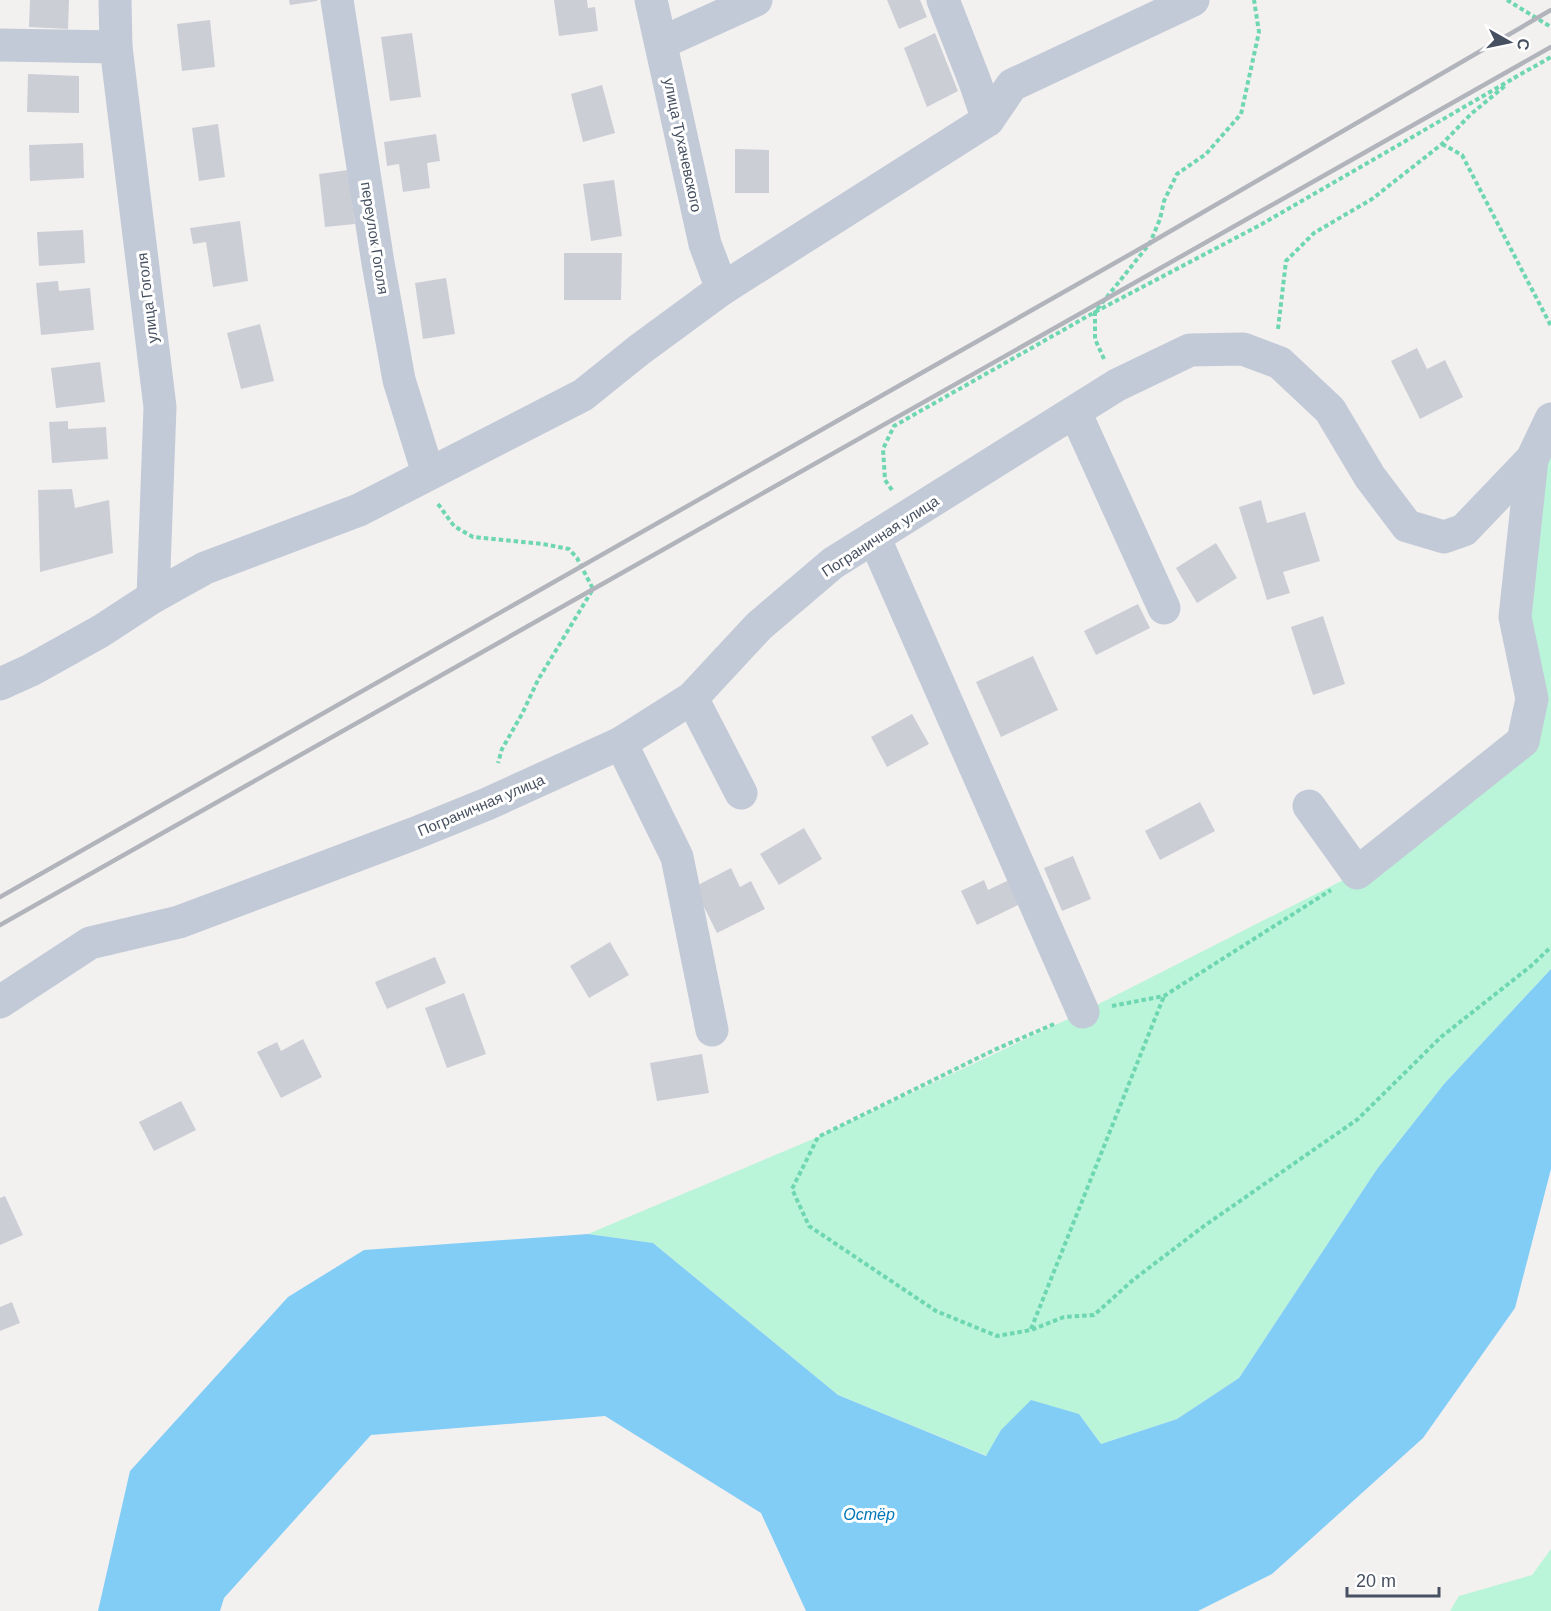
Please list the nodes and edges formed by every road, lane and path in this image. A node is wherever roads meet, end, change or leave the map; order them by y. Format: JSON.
{"nodes":[{"id":1,"x":115,"y":0,"type":"edge"},
{"id":2,"x":337,"y":0,"type":"edge"},
{"id":3,"x":651,"y":0,"type":"edge"},
{"id":4,"x":756,"y":0,"type":"edge"},
{"id":5,"x":943,"y":0,"type":"edge"},
{"id":6,"x":1193,"y":0,"type":"edge"},
{"id":7,"x":1254,"y":0,"type":"edge"},
{"id":8,"x":1507,"y":0,"type":"edge"},
{"id":9,"x":1551,"y":27,"type":"edge"},
{"id":10,"x":661,"y":43,"type":"junction"},
{"id":11,"x":0,"y":45,"type":"edge"},
{"id":12,"x":116,"y":47,"type":"junction"},
{"id":13,"x":1551,"y":57,"type":"edge"},
{"id":14,"x":1516,"y":77,"type":"junction"},
{"id":15,"x":988,"y":120,"type":"junction"},
{"id":16,"x":1442,"y":144,"type":"junction"},
{"id":17,"x":722,"y":289,"type":"junction"},
{"id":18,"x":1551,"y":310,"type":"edge"},
{"id":19,"x":1095,"y":312,"type":"junction"},
{"id":20,"x":1544,"y":313,"type":"junction"},
{"id":21,"x":1551,"y":326,"type":"edge"},
{"id":22,"x":1280,"y":363,"type":"junction"},
{"id":23,"x":1117,"y":385,"type":"junction"},
{"id":24,"x":1075,"y":412,"type":"junction"},
{"id":25,"x":1551,"y":419,"type":"edge"},
{"id":26,"x":1532,"y":459,"type":"junction"},
{"id":27,"x":428,"y":473,"type":"junction"},
{"id":28,"x":914,"y":512,"type":"junction"},
{"id":29,"x":874,"y":537,"type":"junction"},
{"id":30,"x":153,"y":597,"type":"junction"},
{"id":31,"x":1164,"y":608,"type":"dead end"},
{"id":32,"x":0,"y":684,"type":"edge"},
{"id":33,"x":692,"y":698,"type":"junction"},
{"id":34,"x":621,"y":743,"type":"junction"},
{"id":35,"x":741,"y":793,"type":"dead end"},
{"id":36,"x":487,"y":804,"type":"junction"},
{"id":37,"x":1309,"y":806,"type":"dead end"},
{"id":38,"x":1357,"y":873,"type":"junction"},
{"id":39,"x":1551,"y":947,"type":"edge"},
{"id":40,"x":1164,"y":996,"type":"junction"},
{"id":41,"x":0,"y":1002,"type":"edge"},
{"id":42,"x":1083,"y":1012,"type":"junction"},
{"id":43,"x":712,"y":1030,"type":"dead end"},
{"id":44,"x":1031,"y":1330,"type":"junction"}],
"edges":[{"from":1,"to":12,"type":"street","name":"улица Гоголя"},
{"from":2,"to":27,"type":"street","name":"переулок Гоголя"},
{"from":3,"to":10,"type":"street","name":"улица Тухачевского"},
{"from":4,"to":10,"type":"street"},
{"from":5,"to":15,"type":"street"},
{"from":6,"to":15,"type":"street"},
{"from":7,"to":19,"type":"path"},
{"from":8,"to":9,"type":"path"},
{"from":10,"to":17,"type":"street","name":"улица Тухачевского"},
{"from":11,"to":12,"type":"street"},
{"from":12,"to":30,"type":"street","name":"улица Гоголя"},
{"from":13,"to":14,"type":"path"},
{"from":14,"to":16,"type":"path"},
{"from":14,"to":19,"type":"path"},
{"from":15,"to":17,"type":"street"},
{"from":16,"to":20,"type":"path"},
{"from":16,"to":22,"type":"path"},
{"from":17,"to":27,"type":"street"},
{"from":18,"to":20,"type":"path"},
{"from":19,"to":23,"type":"path"},
{"from":19,"to":28,"type":"path"},
{"from":20,"to":21,"type":"path"},
{"from":22,"to":23,"type":"street","name":"Пограничная улица"},
{"from":22,"to":26,"type":"street","name":"Пограничная улица"},
{"from":23,"to":24,"type":"street","name":"Пограничная улица"},
{"from":24,"to":28,"type":"street","name":"Пограничная улица"},
{"from":24,"to":31,"type":"street"},
{"from":25,"to":26,"type":"street","name":"Пограничная улица"},
{"from":26,"to":38,"type":"street"},
{"from":27,"to":30,"type":"street"},
{"from":27,"to":36,"type":"path"},
{"from":28,"to":29,"type":"street","name":"Пограничная улица"},
{"from":29,"to":33,"type":"street","name":"Пограничная улица"},
{"from":29,"to":42,"type":"street"},
{"from":30,"to":32,"type":"street"},
{"from":33,"to":34,"type":"street","name":"Пограничная улица"},
{"from":33,"to":35,"type":"street"},
{"from":34,"to":36,"type":"street","name":"Пограничная улица"},
{"from":34,"to":43,"type":"street"},
{"from":36,"to":41,"type":"street","name":"Пограничная улица"},
{"from":37,"to":38,"type":"street"},
{"from":38,"to":40,"type":"path"},
{"from":39,"to":44,"type":"path"},
{"from":40,"to":42,"type":"path"},
{"from":40,"to":44,"type":"path"},
{"from":42,"to":44,"type":"path"}]}
